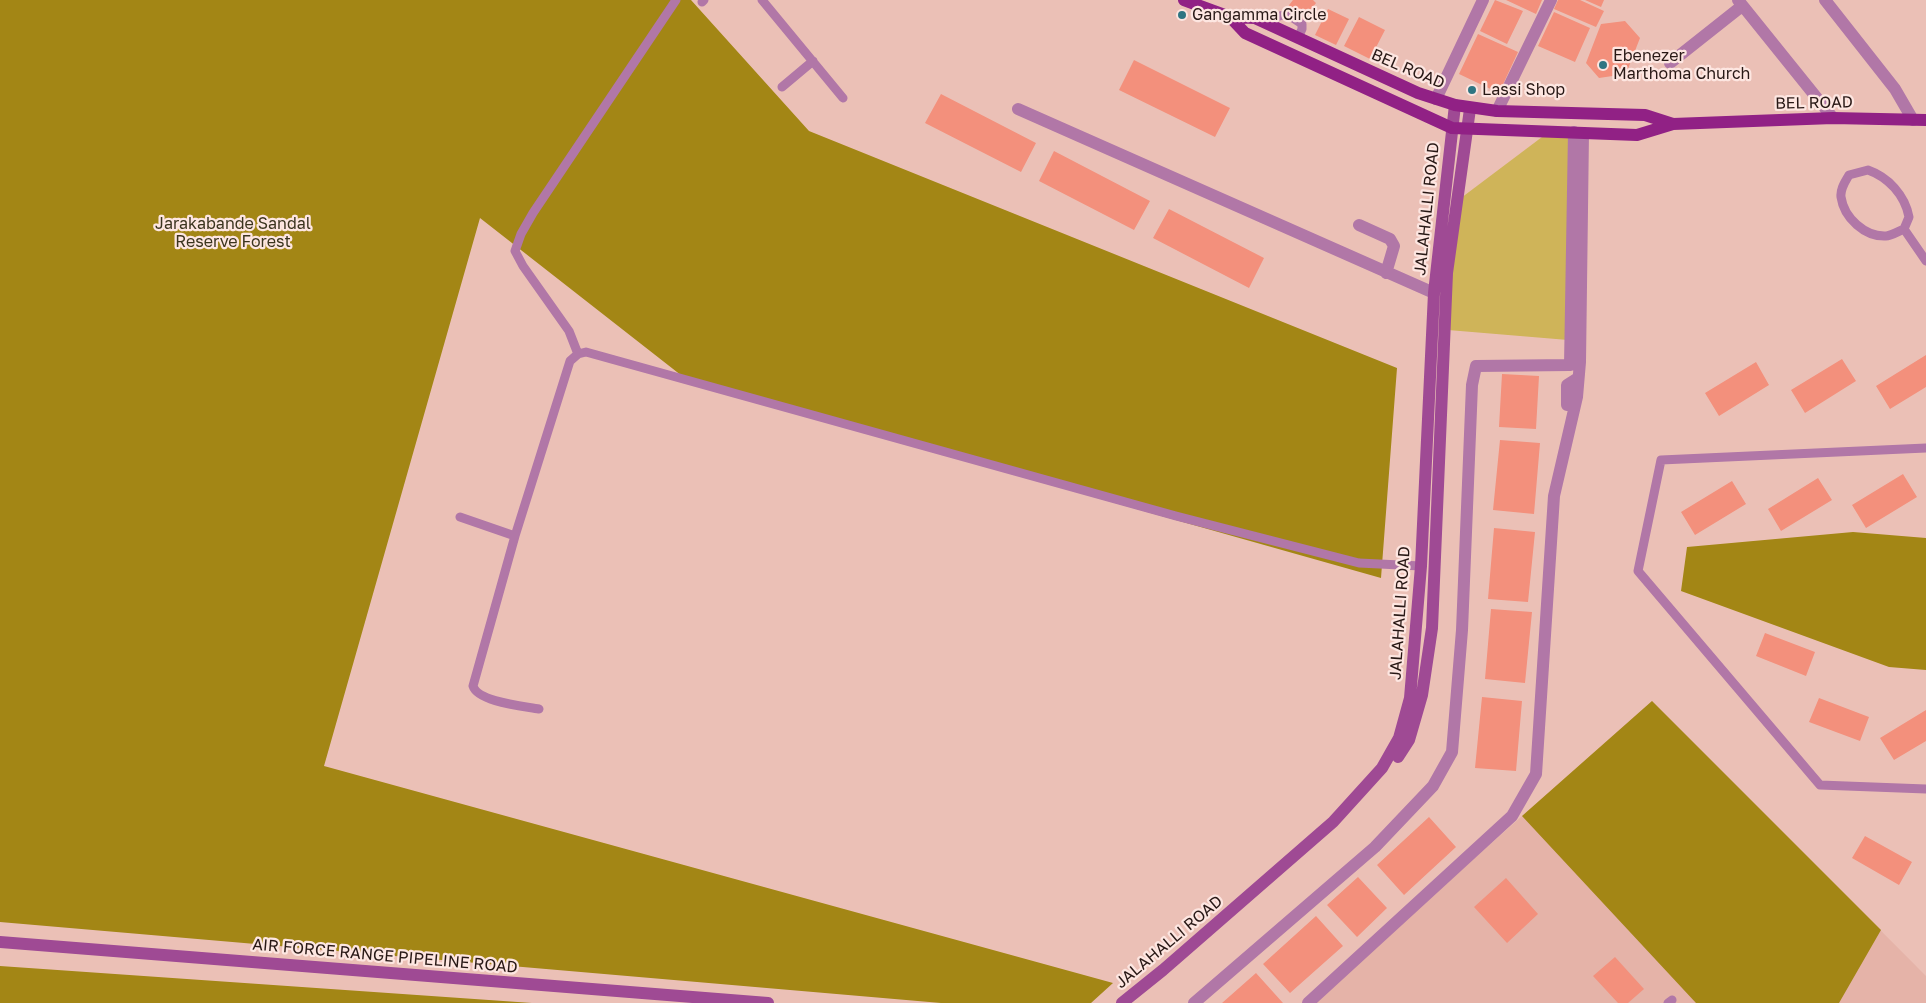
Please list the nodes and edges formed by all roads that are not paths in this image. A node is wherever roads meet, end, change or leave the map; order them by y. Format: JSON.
{"nodes":[{"id":1,"x":676,"y":0,"type":"edge"},
{"id":2,"x":762,"y":0,"type":"edge"},
{"id":3,"x":1184,"y":0,"type":"edge"},
{"id":4,"x":1483,"y":0,"type":"edge"},
{"id":5,"x":1551,"y":0,"type":"edge"},
{"id":6,"x":1825,"y":0,"type":"edge"},
{"id":7,"x":1740,"y":3,"type":"edge"},
{"id":8,"x":1230,"y":17,"type":"junction"},
{"id":9,"x":813,"y":62,"type":"junction"},
{"id":10,"x":1670,"y":63,"type":"dead end"},
{"id":11,"x":782,"y":87,"type":"dead end"},
{"id":12,"x":844,"y":98,"type":"dead end"},
{"id":13,"x":1436,"y":99,"type":"junction"},
{"id":14,"x":1455,"y":106,"type":"junction"},
{"id":15,"x":1018,"y":109,"type":"dead end"},
{"id":16,"x":1470,"y":109,"type":"junction"},
{"id":17,"x":1497,"y":111,"type":"junction"},
{"id":18,"x":1833,"y":118,"type":"junction"},
{"id":19,"x":1913,"y":120,"type":"junction"},
{"id":20,"x":1926,"y":120,"type":"edge"},
{"id":21,"x":1672,"y":124,"type":"junction"},
{"id":22,"x":1452,"y":128,"type":"junction"},
{"id":23,"x":1467,"y":130,"type":"junction"},
{"id":24,"x":1578,"y":133,"type":"junction"},
{"id":25,"x":1359,"y":224,"type":"dead end"},
{"id":26,"x":1904,"y":229,"type":"junction"},
{"id":27,"x":1926,"y":261,"type":"edge"},
{"id":28,"x":1386,"y":273,"type":"junction"},
{"id":29,"x":1434,"y":294,"type":"junction"},
{"id":30,"x":578,"y":354,"type":"junction"},
{"id":31,"x":1575,"y":364,"type":"junction"},
{"id":32,"x":1578,"y":378,"type":"junction"},
{"id":33,"x":1567,"y":405,"type":"dead end"},
{"id":34,"x":1926,"y":448,"type":"edge"},
{"id":35,"x":460,"y":517,"type":"dead end"},
{"id":36,"x":515,"y":536,"type":"junction"},
{"id":37,"x":1421,"y":566,"type":"junction"},
{"id":38,"x":539,"y":709,"type":"dead end"},
{"id":39,"x":1926,"y":789,"type":"edge"},
{"id":40,"x":0,"y":942,"type":"edge"},
{"id":41,"x":768,"y":1003,"type":"edge"},
{"id":42,"x":1122,"y":1003,"type":"edge"},
{"id":43,"x":1136,"y":1003,"type":"edge"},
{"id":44,"x":1194,"y":1003,"type":"edge"},
{"id":45,"x":1308,"y":1003,"type":"edge"}],
"edges":[{"from":1,"to":30,"type":"lane"},
{"from":2,"to":9,"type":"lane"},
{"from":3,"to":8,"type":"main road"},
{"from":4,"to":13,"type":"street"},
{"from":5,"to":17,"type":"street"},
{"from":6,"to":19,"type":"street"},
{"from":7,"to":10,"type":"street"},
{"from":7,"to":18,"type":"street"},
{"from":8,"to":13,"type":"main road","name":"BEL ROAD"},
{"from":8,"to":22,"type":"main road","name":"BEL ROAD"},
{"from":9,"to":11,"type":"lane"},
{"from":9,"to":12,"type":"lane"},
{"from":13,"to":14,"type":"main road","name":"BEL ROAD"},
{"from":14,"to":16,"type":"main road","name":"BEL ROAD"},
{"from":14,"to":22,"type":"main road","name":"JALAHALLI ROAD"},
{"from":15,"to":28,"type":"street"},
{"from":16,"to":17,"type":"main road","name":"BEL ROAD"},
{"from":16,"to":23,"type":"main road","name":"JALAHALLI ROAD"},
{"from":17,"to":21,"type":"main road","name":"BEL ROAD"},
{"from":18,"to":19,"type":"main road","name":"BEL ROAD"},
{"from":18,"to":21,"type":"main road","name":"BEL ROAD"},
{"from":19,"to":20,"type":"main road","name":"BEL ROAD"},
{"from":21,"to":24,"type":"main road","name":"BEL ROAD"},
{"from":22,"to":23,"type":"main road","name":"BEL ROAD"},
{"from":22,"to":29,"type":"main road","name":"JALAHALLI ROAD"},
{"from":23,"to":24,"type":"main road","name":"BEL ROAD"},
{"from":23,"to":43,"type":"main road","name":"JALAHALLI ROAD"},
{"from":24,"to":31,"type":"street"},
{"from":25,"to":28,"type":"street"},
{"from":26,"to":26,"type":"lane"},
{"from":26,"to":27,"type":"lane"},
{"from":28,"to":29,"type":"street"},
{"from":29,"to":37,"type":"main road","name":"JALAHALLI ROAD"},
{"from":30,"to":36,"type":"lane"},
{"from":30,"to":37,"type":"lane"},
{"from":31,"to":32,"type":"street"},
{"from":31,"to":44,"type":"street"},
{"from":32,"to":33,"type":"street"},
{"from":32,"to":45,"type":"street"},
{"from":34,"to":39,"type":"lane"},
{"from":35,"to":36,"type":"lane"},
{"from":36,"to":38,"type":"lane"},
{"from":37,"to":42,"type":"main road","name":"JALAHALLI ROAD"},
{"from":40,"to":41,"type":"main road","name":"AIR FORCE RANGE PIPELINE ROAD"}]}
